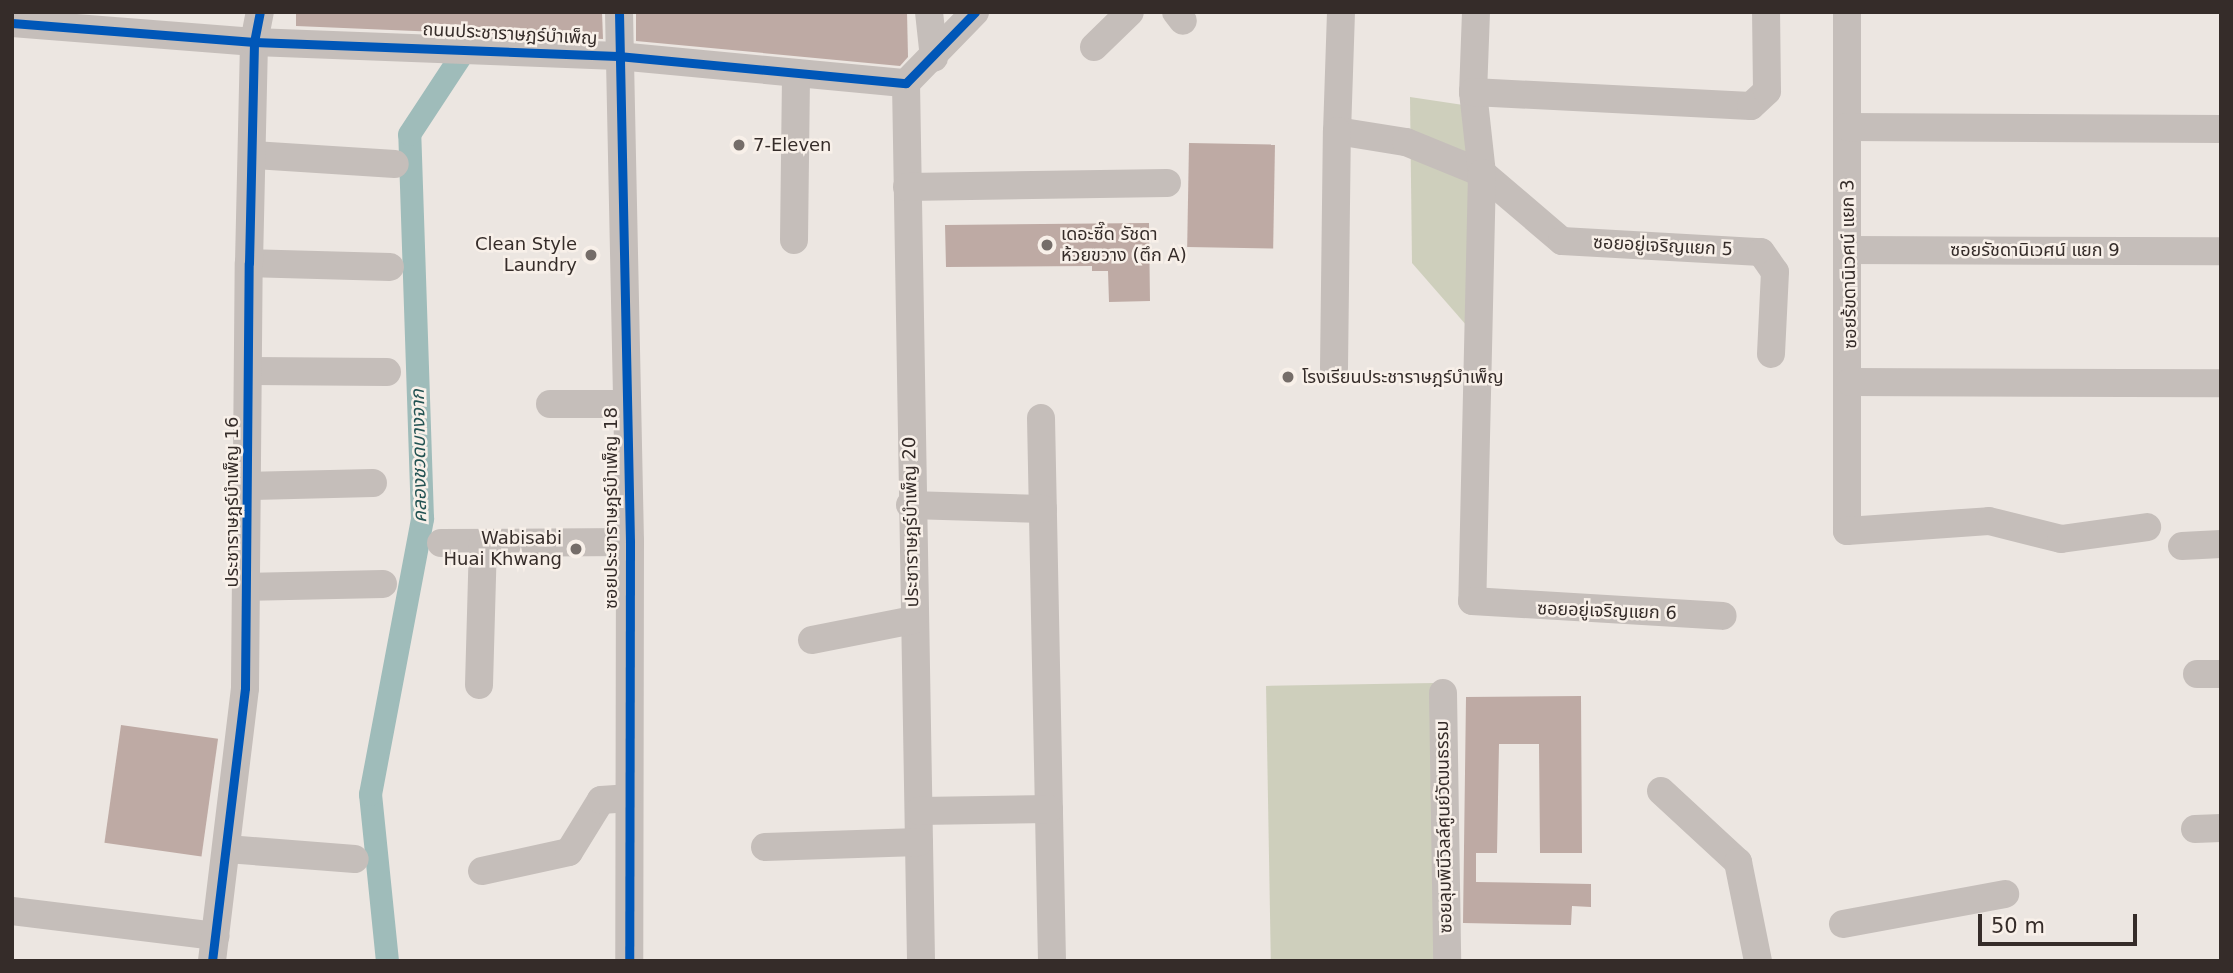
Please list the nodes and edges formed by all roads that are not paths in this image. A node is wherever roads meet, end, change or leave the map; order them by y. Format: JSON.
{"nodes":[{"id":1,"x":260,"y":12,"type":"edge"},
{"id":2,"x":619,"y":12,"type":"edge"},
{"id":3,"x":929,"y":12,"type":"edge"},
{"id":4,"x":975,"y":12,"type":"edge"},
{"id":5,"x":1130,"y":12,"type":"edge"},
{"id":6,"x":1341,"y":12,"type":"edge"},
{"id":7,"x":1476,"y":12,"type":"edge"},
{"id":8,"x":1847,"y":12,"type":"edge"},
{"id":9,"x":12,"y":23,"type":"edge"},
{"id":10,"x":1766,"y":25,"type":"edge"},
{"id":11,"x":254,"y":42,"type":"junction"},
{"id":12,"x":1094,"y":47,"type":"dead end"},
{"id":13,"x":618,"y":56,"type":"junction"},
{"id":14,"x":934,"y":58,"type":"junction"},
{"id":15,"x":796,"y":73,"type":"junction"},
{"id":16,"x":906,"y":83,"type":"junction"},
{"id":17,"x":1473,"y":92,"type":"junction"},
{"id":18,"x":1847,"y":127,"type":"junction"},
{"id":19,"x":2221,"y":130,"type":"edge"},
{"id":20,"x":1336,"y":131,"type":"junction"},
{"id":21,"x":253,"y":155,"type":"junction"},
{"id":22,"x":395,"y":164,"type":"dead end"},
{"id":23,"x":1482,"y":173,"type":"junction"},
{"id":24,"x":1167,"y":183,"type":"dead end"},
{"id":25,"x":907,"y":187,"type":"junction"},
{"id":26,"x":793,"y":240,"type":"dead end"},
{"id":27,"x":1849,"y":250,"type":"junction"},
{"id":28,"x":2221,"y":251,"type":"edge"},
{"id":29,"x":248,"y":263,"type":"junction"},
{"id":30,"x":390,"y":267,"type":"dead end"},
{"id":31,"x":1771,"y":354,"type":"dead end"},
{"id":32,"x":1334,"y":368,"type":"dead end"},
{"id":33,"x":248,"y":371,"type":"junction"},
{"id":34,"x":387,"y":372,"type":"dead end"},
{"id":35,"x":1850,"y":382,"type":"junction"},
{"id":36,"x":2221,"y":383,"type":"edge"},
{"id":37,"x":550,"y":404,"type":"dead end"},
{"id":38,"x":626,"y":404,"type":"junction"},
{"id":39,"x":1041,"y":418,"type":"dead end"},
{"id":40,"x":373,"y":483,"type":"dead end"},
{"id":41,"x":249,"y":486,"type":"junction"},
{"id":42,"x":910,"y":505,"type":"junction"},
{"id":43,"x":1043,"y":509,"type":"junction"},
{"id":44,"x":2147,"y":527,"type":"dead end"},
{"id":45,"x":630,"y":542,"type":"junction"},
{"id":46,"x":441,"y":543,"type":"dead end"},
{"id":47,"x":483,"y":543,"type":"junction"},
{"id":48,"x":2221,"y":544,"type":"edge"},
{"id":49,"x":2182,"y":546,"type":"dead end"},
{"id":50,"x":383,"y":584,"type":"dead end"},
{"id":51,"x":247,"y":587,"type":"junction"},
{"id":52,"x":1723,"y":616,"type":"dead end"},
{"id":53,"x":913,"y":620,"type":"junction"},
{"id":54,"x":812,"y":639,"type":"dead end"},
{"id":55,"x":479,"y":685,"type":"dead end"},
{"id":56,"x":1443,"y":694,"type":"dead end"},
{"id":57,"x":1661,"y":790,"type":"dead end"},
{"id":58,"x":628,"y":798,"type":"junction"},
{"id":59,"x":1049,"y":809,"type":"junction"},
{"id":60,"x":919,"y":811,"type":"junction"},
{"id":61,"x":919,"y":842,"type":"junction"},
{"id":62,"x":765,"y":847,"type":"dead end"},
{"id":63,"x":227,"y":849,"type":"junction"},
{"id":64,"x":355,"y":859,"type":"dead end"},
{"id":65,"x":482,"y":871,"type":"dead end"},
{"id":66,"x":2005,"y":894,"type":"dead end"},
{"id":67,"x":12,"y":911,"type":"edge"},
{"id":68,"x":1843,"y":924,"type":"dead end"},
{"id":69,"x":213,"y":948,"type":"edge"},
{"id":70,"x":629,"y":961,"type":"edge"},
{"id":71,"x":921,"y":961,"type":"edge"},
{"id":72,"x":1052,"y":961,"type":"edge"},
{"id":73,"x":1447,"y":961,"type":"edge"},
{"id":74,"x":1758,"y":961,"type":"edge"}],
"edges":[{"from":1,"to":11,"type":"street","name":"ประชาราษฎร์บำเพ็ญ 16"},
{"from":2,"to":13,"type":"street","name":"ซอยประชาราษฎร์บำเพ็ญ 18"},
{"from":3,"to":14,"type":"street"},
{"from":4,"to":14,"type":"street"},
{"from":5,"to":12,"type":"street"},
{"from":6,"to":20,"type":"street"},
{"from":7,"to":17,"type":"street"},
{"from":8,"to":18,"type":"street","name":"ซอยร้ขดานิเวศน์ แยก 3"},
{"from":9,"to":11,"type":"street","name":"ถนนประชาราษฎร์บำเพ็ญ"},
{"from":10,"to":17,"type":"street"},
{"from":11,"to":13,"type":"street","name":"ถนนประชาราษฎร์บำเพ็ญ"},
{"from":11,"to":21,"type":"street","name":"ประชาราษฎร์บำเพ็ญ 16"},
{"from":13,"to":15,"type":"street","name":"ถนนประชาราษฎร์บำเพ็ญ"},
{"from":13,"to":38,"type":"street","name":"ซอยประชาราษฎร์บำเพ็ญ 18"},
{"from":14,"to":16,"type":"street"},
{"from":15,"to":16,"type":"street","name":"ถนนประชาราษฎร์บำเพ็ญ"},
{"from":15,"to":26,"type":"street"},
{"from":16,"to":25,"type":"street","name":"ประชาราษฎร์บำเพ็ญ 20"},
{"from":17,"to":23,"type":"street"},
{"from":18,"to":19,"type":"street"},
{"from":18,"to":27,"type":"street","name":"ซอยร้ขดานิเวศน์ แยก 3"},
{"from":20,"to":23,"type":"street"},
{"from":20,"to":32,"type":"street"},
{"from":21,"to":22,"type":"street"},
{"from":21,"to":29,"type":"street","name":"ประชาราษฎร์บำเพ็ญ 16"},
{"from":23,"to":31,"type":"street","name":"ซอยอยู่เจริญแยก 5"},
{"from":23,"to":52,"type":"street","name":"ซอยอยู่เจริญแยก 6"},
{"from":24,"to":25,"type":"street"},
{"from":25,"to":42,"type":"street","name":"ประชาราษฎร์บำเพ็ญ 20"},
{"from":27,"to":28,"type":"street","name":"ซอยรัชดานิเวศน์ แยก 9"},
{"from":27,"to":35,"type":"street","name":"ซอยร้ขดานิเวศน์ แยก 3"},
{"from":29,"to":30,"type":"street"},
{"from":29,"to":33,"type":"street","name":"ประชาราษฎร์บำเพ็ญ 16"},
{"from":33,"to":34,"type":"street"},
{"from":33,"to":41,"type":"street","name":"ประชาราษฎร์บำเพ็ญ 16"},
{"from":35,"to":36,"type":"street"},
{"from":35,"to":44,"type":"street","name":"ซอยร้ขดานิเวศน์ แยก 3"},
{"from":37,"to":38,"type":"street"},
{"from":38,"to":45,"type":"street","name":"ซอยประชาราษฎร์บำเพ็ญ 18"},
{"from":39,"to":43,"type":"street"},
{"from":40,"to":41,"type":"street"},
{"from":41,"to":51,"type":"street","name":"ประชาราษฎร์บำเพ็ญ 16"},
{"from":42,"to":43,"type":"street"},
{"from":42,"to":53,"type":"street","name":"ประชาราษฎร์บำเพ็ญ 20"},
{"from":43,"to":59,"type":"street"},
{"from":45,"to":47,"type":"street"},
{"from":45,"to":58,"type":"street","name":"ซอยประชาราษฎร์บำเพ็ญ 18"},
{"from":46,"to":47,"type":"street"},
{"from":47,"to":55,"type":"street"},
{"from":48,"to":49,"type":"street"},
{"from":50,"to":51,"type":"street"},
{"from":51,"to":63,"type":"street","name":"ประชาราษฎร์บำเพ็ญ 16"},
{"from":53,"to":54,"type":"street"},
{"from":53,"to":60,"type":"street","name":"ประชาราษฎร์บำเพ็ญ 20"},
{"from":56,"to":73,"type":"street","name":"ซอยลุมพินีวิลล์ศูนย์วัฒนธรรม"},
{"from":57,"to":74,"type":"street"},
{"from":58,"to":65,"type":"street"},
{"from":58,"to":70,"type":"street","name":"ซอยประชาราษฎร์บำเพ็ญ 18"},
{"from":59,"to":60,"type":"street"},
{"from":59,"to":72,"type":"street"},
{"from":60,"to":61,"type":"street","name":"ประชาราษฎร์บำเพ็ญ 20"},
{"from":61,"to":62,"type":"street"},
{"from":61,"to":71,"type":"street","name":"ประชาราษฎร์บำเพ็ญ 20"},
{"from":63,"to":64,"type":"street"},
{"from":63,"to":69,"type":"street","name":"ประชาราษฎร์บำเพ็ญ 16"},
{"from":66,"to":68,"type":"street"},
{"from":67,"to":69,"type":"street"}]}
